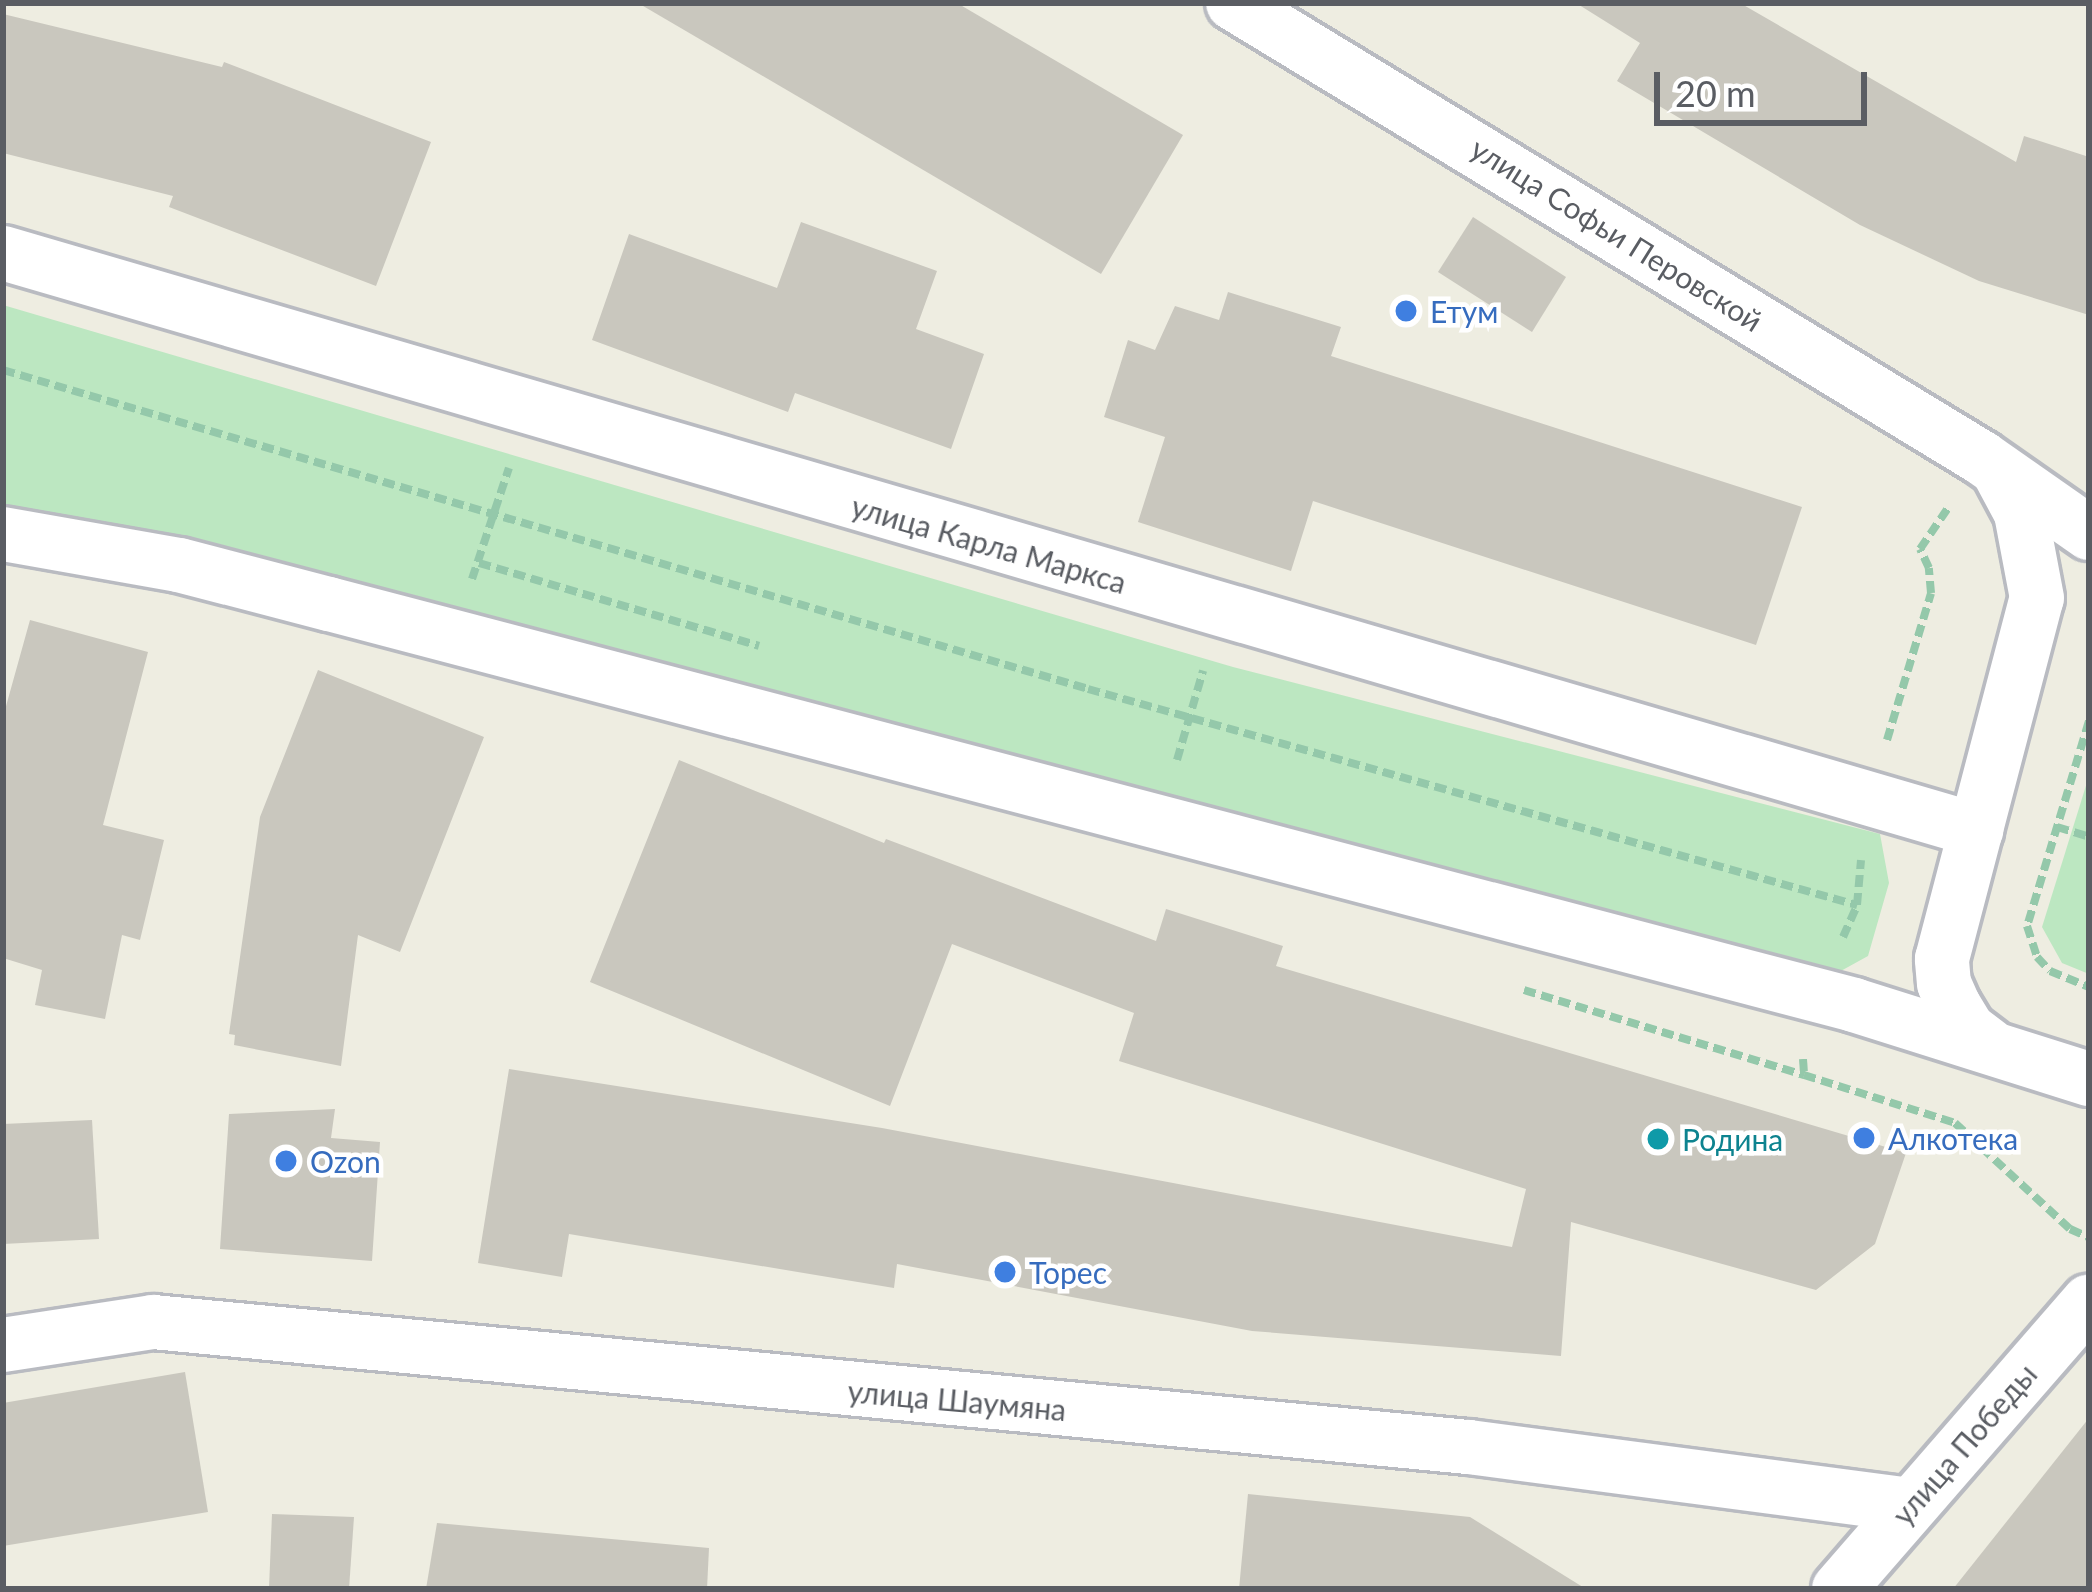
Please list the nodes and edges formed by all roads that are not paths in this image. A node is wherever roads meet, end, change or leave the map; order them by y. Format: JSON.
{"nodes":[{"id":1,"x":1233,"y":3,"type":"edge"},
{"id":2,"x":3,"y":254,"type":"edge"},
{"id":3,"x":1990,"y":464,"type":"junction"},
{"id":4,"x":2089,"y":533,"type":"edge"},
{"id":5,"x":3,"y":534,"type":"edge"},
{"id":6,"x":2089,"y":570,"type":"edge"},
{"id":7,"x":2028,"y":645,"type":"junction"},
{"id":8,"x":1976,"y":830,"type":"junction"},
{"id":9,"x":1942,"y":959,"type":"junction"},
{"id":10,"x":1854,"y":1005,"type":"junction"},
{"id":11,"x":1989,"y":1045,"type":"junction"},
{"id":12,"x":2089,"y":1079,"type":"edge"},
{"id":13,"x":2089,"y":1300,"type":"edge"},
{"id":14,"x":3,"y":1345,"type":"edge"},
{"id":15,"x":1910,"y":1505,"type":"junction"},
{"id":16,"x":1839,"y":1589,"type":"edge"}],
"edges":[{"from":1,"to":3,"type":"street","name":"улица Софьи Перовской"},
{"from":2,"to":8,"type":"street","name":"улица Карла Маркса"},
{"from":3,"to":4,"type":"street","name":"улица Софьи Перовской"},
{"from":3,"to":7,"type":"street"},
{"from":5,"to":10,"type":"street"},
{"from":6,"to":7,"type":"street"},
{"from":7,"to":8,"type":"street"},
{"from":8,"to":9,"type":"street"},
{"from":9,"to":10,"type":"street"},
{"from":9,"to":11,"type":"street"},
{"from":10,"to":11,"type":"street"},
{"from":11,"to":12,"type":"street"},
{"from":13,"to":15,"type":"street","name":"улица Победы"},
{"from":14,"to":15,"type":"street","name":"улица Шаумяна"},
{"from":15,"to":16,"type":"street","name":"улица Победы"}]}
